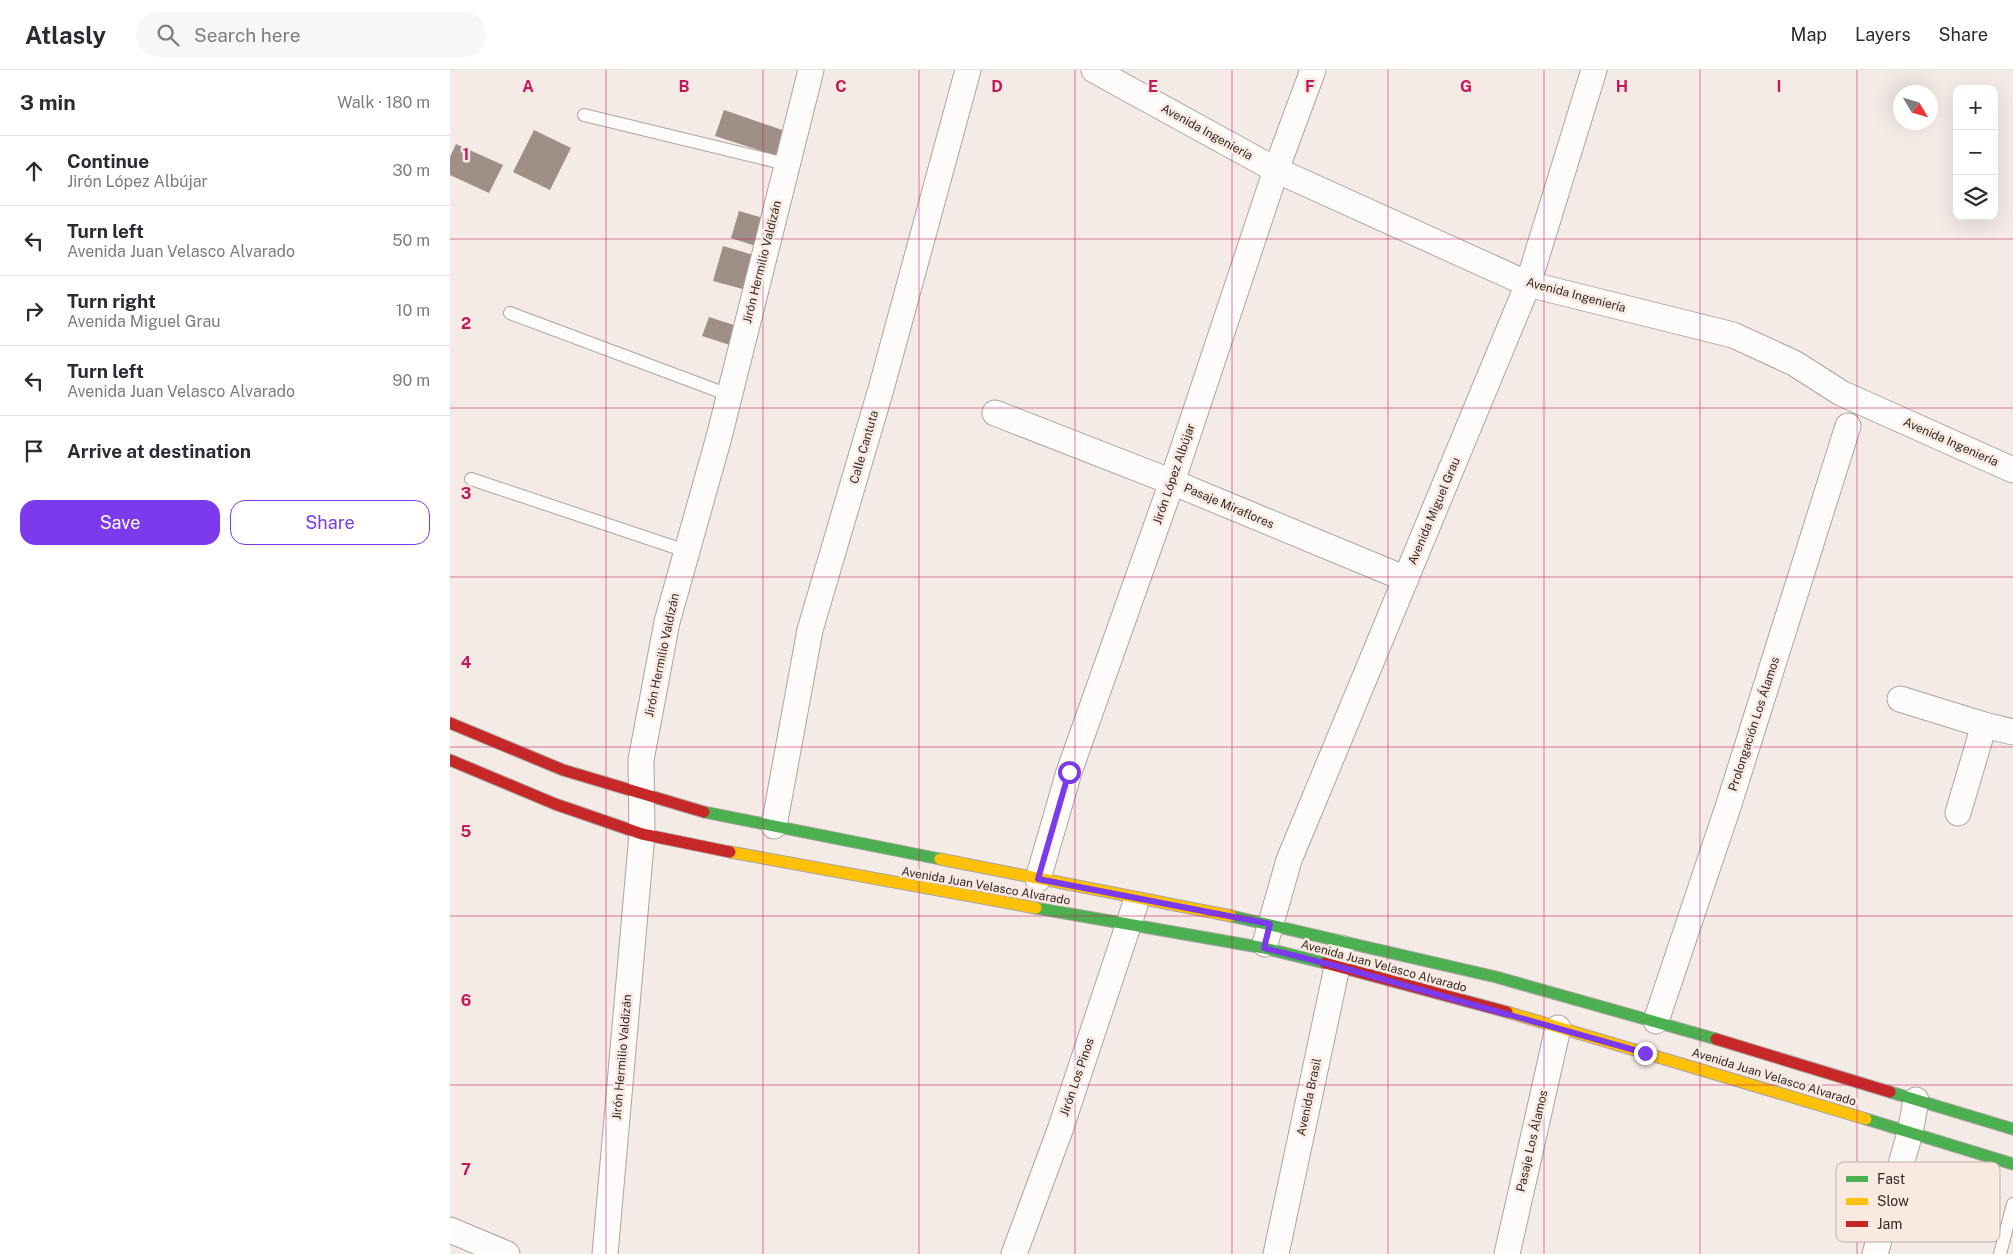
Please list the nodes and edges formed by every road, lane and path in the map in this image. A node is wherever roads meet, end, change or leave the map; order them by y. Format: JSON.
{"nodes":[{"id":1,"x":810,"y":70,"type":"edge"},
{"id":2,"x":968,"y":70,"type":"edge"},
{"id":3,"x":1094,"y":70,"type":"edge"},
{"id":4,"x":1313,"y":70,"type":"edge"},
{"id":5,"x":1594,"y":70,"type":"edge"},
{"id":6,"x":584,"y":115,"type":"dead end"},
{"id":7,"x":786,"y":164,"type":"junction"},
{"id":8,"x":1276,"y":170,"type":"junction"},
{"id":9,"x":1528,"y":284,"type":"junction"},
{"id":10,"x":510,"y":313,"type":"dead end"},
{"id":11,"x":729,"y":395,"type":"junction"},
{"id":12,"x":995,"y":413,"type":"dead end"},
{"id":13,"x":1848,"y":426,"type":"dead end"},
{"id":14,"x":2013,"y":470,"type":"edge"},
{"id":15,"x":472,"y":480,"type":"dead end"},
{"id":16,"x":1172,"y":482,"type":"junction"},
{"id":17,"x":686,"y":551,"type":"junction"},
{"id":18,"x":1406,"y":579,"type":"junction"},
{"id":19,"x":1900,"y":699,"type":"dead end"},
{"id":20,"x":450,"y":724,"type":"edge"},
{"id":21,"x":1984,"y":724,"type":"junction"},
{"id":22,"x":2013,"y":732,"type":"edge"},
{"id":23,"x":450,"y":760,"type":"edge"},
{"id":24,"x":641,"y":794,"type":"junction"},
{"id":25,"x":1958,"y":813,"type":"dead end"},
{"id":26,"x":774,"y":826,"type":"junction"},
{"id":27,"x":642,"y":834,"type":"junction"},
{"id":28,"x":1038,"y":879,"type":"junction"},
{"id":29,"x":1137,"y":898,"type":"junction"},
{"id":30,"x":1129,"y":924,"type":"junction"},
{"id":31,"x":1270,"y":924,"type":"junction"},
{"id":32,"x":1343,"y":941,"type":"junction"},
{"id":33,"x":1264,"y":948,"type":"junction"},
{"id":34,"x":1336,"y":966,"type":"junction"},
{"id":35,"x":1656,"y":1022,"type":"junction"},
{"id":36,"x":1558,"y":1028,"type":"junction"},
{"id":37,"x":1916,"y":1100,"type":"junction"},
{"id":38,"x":2013,"y":1130,"type":"edge"},
{"id":39,"x":1910,"y":1133,"type":"junction"},
{"id":40,"x":1902,"y":1162,"type":"edge"},
{"id":41,"x":2013,"y":1164,"type":"edge"},
{"id":42,"x":2013,"y":1204,"type":"edge"},
{"id":43,"x":450,"y":1230,"type":"edge"},
{"id":44,"x":507,"y":1254,"type":"edge"},
{"id":45,"x":605,"y":1254,"type":"edge"},
{"id":46,"x":1014,"y":1254,"type":"edge"},
{"id":47,"x":1276,"y":1254,"type":"edge"},
{"id":48,"x":1507,"y":1254,"type":"edge"},
{"id":49,"x":2000,"y":1254,"type":"edge"}],
"edges":[{"from":1,"to":7,"type":"street","name":"Jirón Hermilio Valdizán"},
{"from":2,"to":26,"type":"street","name":"Calle Cantuta"},
{"from":3,"to":8,"type":"street","name":"Avenida Ingeniería"},
{"from":4,"to":8,"type":"street","name":"Jirón López Albújar"},
{"from":5,"to":9,"type":"street","name":"Avenida Miguel Grau"},
{"from":6,"to":7,"type":"lane"},
{"from":7,"to":11,"type":"street","name":"Jirón Hermilio Valdizán"},
{"from":8,"to":9,"type":"street","name":"Avenida Ingeniería"},
{"from":8,"to":16,"type":"street","name":"Jirón López Albújar"},
{"from":9,"to":14,"type":"street","name":"Avenida Ingeniería"},
{"from":9,"to":18,"type":"street","name":"Avenida Miguel Grau"},
{"from":10,"to":11,"type":"lane"},
{"from":11,"to":17,"type":"street","name":"Jirón Hermilio Valdizán"},
{"from":12,"to":16,"type":"street","name":"Pasaje Miraflores"},
{"from":13,"to":35,"type":"street","name":"Prolongación Los Álamos"},
{"from":15,"to":17,"type":"lane"},
{"from":16,"to":18,"type":"street","name":"Pasaje Miraflores"},
{"from":16,"to":28,"type":"street","name":"Jirón López Albújar"},
{"from":17,"to":24,"type":"street","name":"Jirón Hermilio Valdizán"},
{"from":18,"to":31,"type":"street","name":"Avenida Miguel Grau"},
{"from":19,"to":21,"type":"street"},
{"from":20,"to":24,"type":"street","name":"Avenida Juan Velasco Alvarado"},
{"from":21,"to":22,"type":"street"},
{"from":21,"to":25,"type":"street"},
{"from":23,"to":27,"type":"street","name":"Avenida Juan Velasco Alvarado"},
{"from":24,"to":26,"type":"street","name":"Avenida Juan Velasco Alvarado"},
{"from":24,"to":27,"type":"street","name":"Jirón Hermilio Valdizán"},
{"from":26,"to":28,"type":"street","name":"Avenida Juan Velasco Alvarado"},
{"from":27,"to":30,"type":"street","name":"Avenida Juan Velasco Alvarado"},
{"from":27,"to":45,"type":"street","name":"Jirón Hermilio Valdizán"},
{"from":28,"to":29,"type":"street","name":"Avenida Juan Velasco Alvarado"},
{"from":29,"to":30,"type":"street","name":"Jirón Los Pinos"},
{"from":29,"to":31,"type":"street","name":"Avenida Juan Velasco Alvarado"},
{"from":30,"to":33,"type":"street","name":"Avenida Juan Velasco Alvarado"},
{"from":30,"to":46,"type":"street","name":"Jirón Los Pinos"},
{"from":31,"to":32,"type":"street","name":"Avenida Juan Velasco Alvarado"},
{"from":31,"to":33,"type":"street","name":"Avenida Miguel Grau"},
{"from":32,"to":34,"type":"street","name":"Avenida Brasil"},
{"from":32,"to":35,"type":"street","name":"Avenida Juan Velasco Alvarado"},
{"from":33,"to":34,"type":"street","name":"Avenida Juan Velasco Alvarado"},
{"from":34,"to":36,"type":"street","name":"Avenida Juan Velasco Alvarado"},
{"from":34,"to":47,"type":"street","name":"Avenida Brasil"},
{"from":35,"to":37,"type":"street","name":"Avenida Juan Velasco Alvarado"},
{"from":36,"to":39,"type":"street","name":"Avenida Juan Velasco Alvarado"},
{"from":36,"to":48,"type":"street","name":"Pasaje Los Álamos"},
{"from":37,"to":38,"type":"street","name":"Avenida Juan Velasco Alvarado"},
{"from":37,"to":39,"type":"street"},
{"from":39,"to":40,"type":"street"},
{"from":39,"to":41,"type":"street","name":"Avenida Juan Velasco Alvarado"},
{"from":42,"to":49,"type":"lane"},
{"from":43,"to":44,"type":"street"}]}
